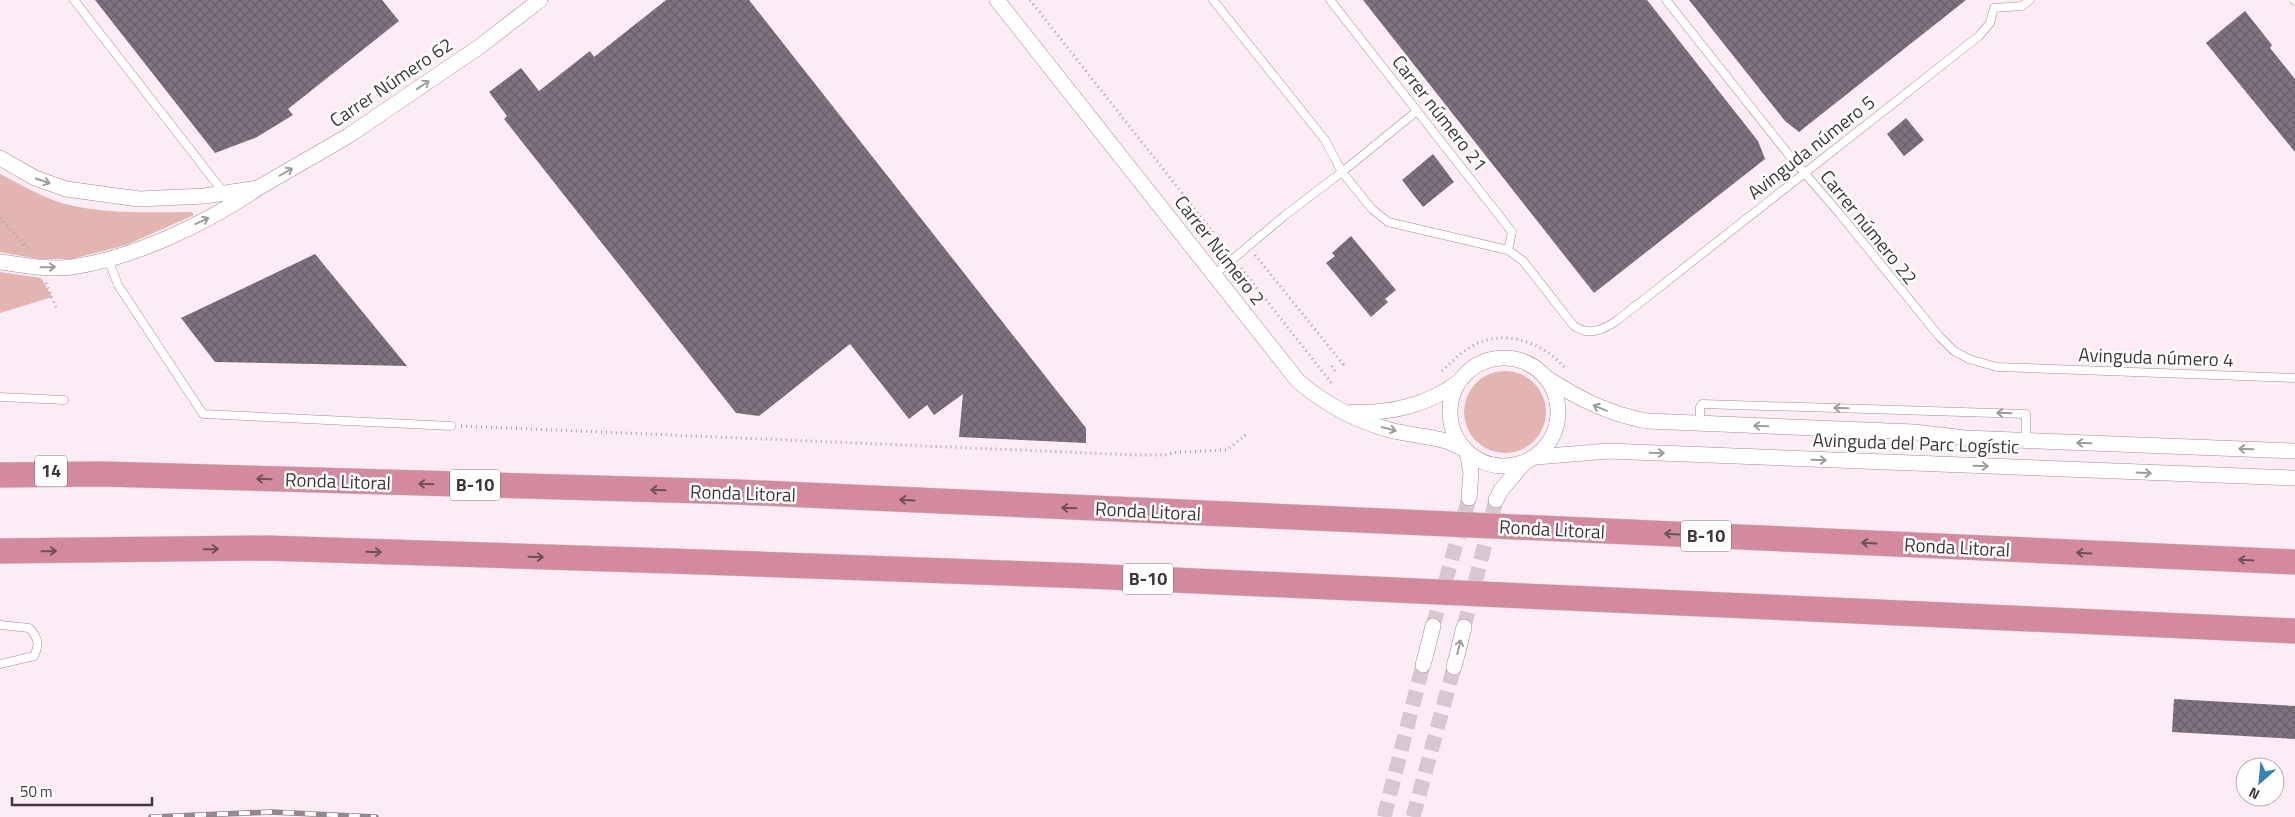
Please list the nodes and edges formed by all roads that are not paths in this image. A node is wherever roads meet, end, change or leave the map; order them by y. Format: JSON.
{"nodes":[{"id":1,"x":74,"y":0,"type":"edge"},
{"id":2,"x":540,"y":0,"type":"edge"},
{"id":3,"x":997,"y":0,"type":"edge"},
{"id":4,"x":1213,"y":0,"type":"edge"},
{"id":5,"x":1330,"y":0,"type":"edge"},
{"id":6,"x":1666,"y":0,"type":"edge"},
{"id":7,"x":2030,"y":0,"type":"edge"},
{"id":8,"x":1994,"y":4,"type":"edge"},
{"id":9,"x":1417,"y":111,"type":"junction"},
{"id":10,"x":0,"y":158,"type":"edge"},
{"id":11,"x":1342,"y":172,"type":"junction"},
{"id":12,"x":1804,"y":173,"type":"junction"},
{"id":13,"x":258,"y":188,"type":"junction"},
{"id":14,"x":224,"y":193,"type":"junction"},
{"id":15,"x":1508,"y":250,"type":"junction"},
{"id":16,"x":108,"y":259,"type":"junction"},
{"id":17,"x":0,"y":262,"type":"edge"},
{"id":18,"x":1214,"y":275,"type":"junction"},
{"id":19,"x":2015,"y":368,"type":"joint"},
{"id":20,"x":1547,"y":378,"type":"junction"},
{"id":21,"x":2295,"y":378,"type":"edge"},
{"id":22,"x":1460,"y":380,"type":"junction"},
{"id":23,"x":0,"y":398,"type":"edge"},
{"id":24,"x":64,"y":400,"type":"dead end"},
{"id":25,"x":1343,"y":412,"type":"junction"},
{"id":26,"x":1700,"y":423,"type":"junction"},
{"id":27,"x":451,"y":426,"type":"road end"},
{"id":28,"x":2026,"y":440,"type":"junction"},
{"id":29,"x":1466,"y":451,"type":"junction"},
{"id":30,"x":2295,"y":451,"type":"edge"},
{"id":31,"x":1530,"y":460,"type":"junction"},
{"id":32,"x":0,"y":467,"type":"edge"},
{"id":33,"x":102,"y":474,"type":"junction"},
{"id":34,"x":0,"y":475,"type":"edge"},
{"id":35,"x":2295,"y":478,"type":"edge"},
{"id":36,"x":1469,"y":498,"type":"tunnel mouth"},
{"id":37,"x":1496,"y":500,"type":"tunnel mouth"},
{"id":38,"x":0,"y":551,"type":"edge"},
{"id":39,"x":2295,"y":562,"type":"edge"},
{"id":40,"x":0,"y":625,"type":"edge"},
{"id":41,"x":1433,"y":626,"type":"tunnel mouth"},
{"id":42,"x":1464,"y":627,"type":"tunnel mouth"},
{"id":43,"x":2295,"y":631,"type":"edge"},
{"id":44,"x":0,"y":664,"type":"edge"},
{"id":45,"x":1423,"y":665,"type":"tunnel mouth"},
{"id":46,"x":1454,"y":667,"type":"tunnel mouth"}],
"edges":[{"from":1,"to":14,"type":"lane"},
{"from":13,"to":2,"type":"street","name":"Carrer Número 62","one_way":true},
{"from":3,"to":18,"type":"street","name":"Carrer Número 2"},
{"from":4,"to":11,"type":"lane"},
{"from":5,"to":9,"type":"lane","name":"Carrer número 21"},
{"from":6,"to":12,"type":"lane","name":"Carrer número 22"},
{"from":7,"to":8,"type":"lane","name":"Avinguda número 5"},
{"from":8,"to":12,"type":"lane","name":"Avinguda número 5"},
{"from":9,"to":11,"type":"lane"},
{"from":9,"to":15,"type":"lane","name":"Carrer número 21"},
{"from":10,"to":14,"type":"street","name":"Carrer Número 62","one_way":true},
{"from":11,"to":15,"type":"lane"},
{"from":11,"to":18,"type":"lane"},
{"from":12,"to":15,"type":"lane","name":"Avinguda número 5"},
{"from":12,"to":19,"type":"lane","name":"Carrer número 22"},
{"from":13,"to":14,"type":"street","name":"Carrer Número 62"},
{"from":16,"to":13,"type":"street","name":"Carrer Número 62","one_way":true},
{"from":17,"to":16,"type":"street","name":"Carrer Número 62","one_way":true},
{"from":16,"to":27,"type":"lane"},
{"from":18,"to":25,"type":"street","name":"Carrer Número 2"},
{"from":19,"to":21,"type":"lane","name":"Avinguda número 4"},
{"from":20,"to":22,"type":"street"},
{"from":26,"to":20,"type":"street","name":"Avinguda del Parc Logístic","one_way":true},
{"from":20,"to":31,"type":"street"},
{"from":22,"to":25,"type":"street"},
{"from":22,"to":29,"type":"street"},
{"from":23,"to":24,"type":"lane"},
{"from":25,"to":29,"type":"street","name":"Carrer Número 2","one_way":true},
{"from":28,"to":26,"type":"street","name":"Avinguda del Parc Logístic","one_way":true},
{"from":28,"to":26,"type":"lane","one_way":true},
{"from":30,"to":28,"type":"street","name":"Avinguda del Parc Logístic","one_way":true},
{"from":29,"to":31,"type":"street"},
{"from":29,"to":36,"type":"street"},
{"from":31,"to":35,"type":"street","name":"Avinguda del Parc Logístic","one_way":true},
{"from":31,"to":37,"type":"street"},
{"from":32,"to":33,"type":"highway","number":"14"},
{"from":33,"to":34,"type":"highway","name":"Ronda Litoral","number":"B-10"},
{"from":39,"to":33,"type":"highway","name":"Ronda Litoral","number":"B-10","one_way":true},
{"from":38,"to":43,"type":"highway","number":"B-10","one_way":true},
{"from":40,"to":44,"type":"lane"},
{"from":41,"to":45,"type":"street"},
{"from":46,"to":42,"type":"street","one_way":true}]}
